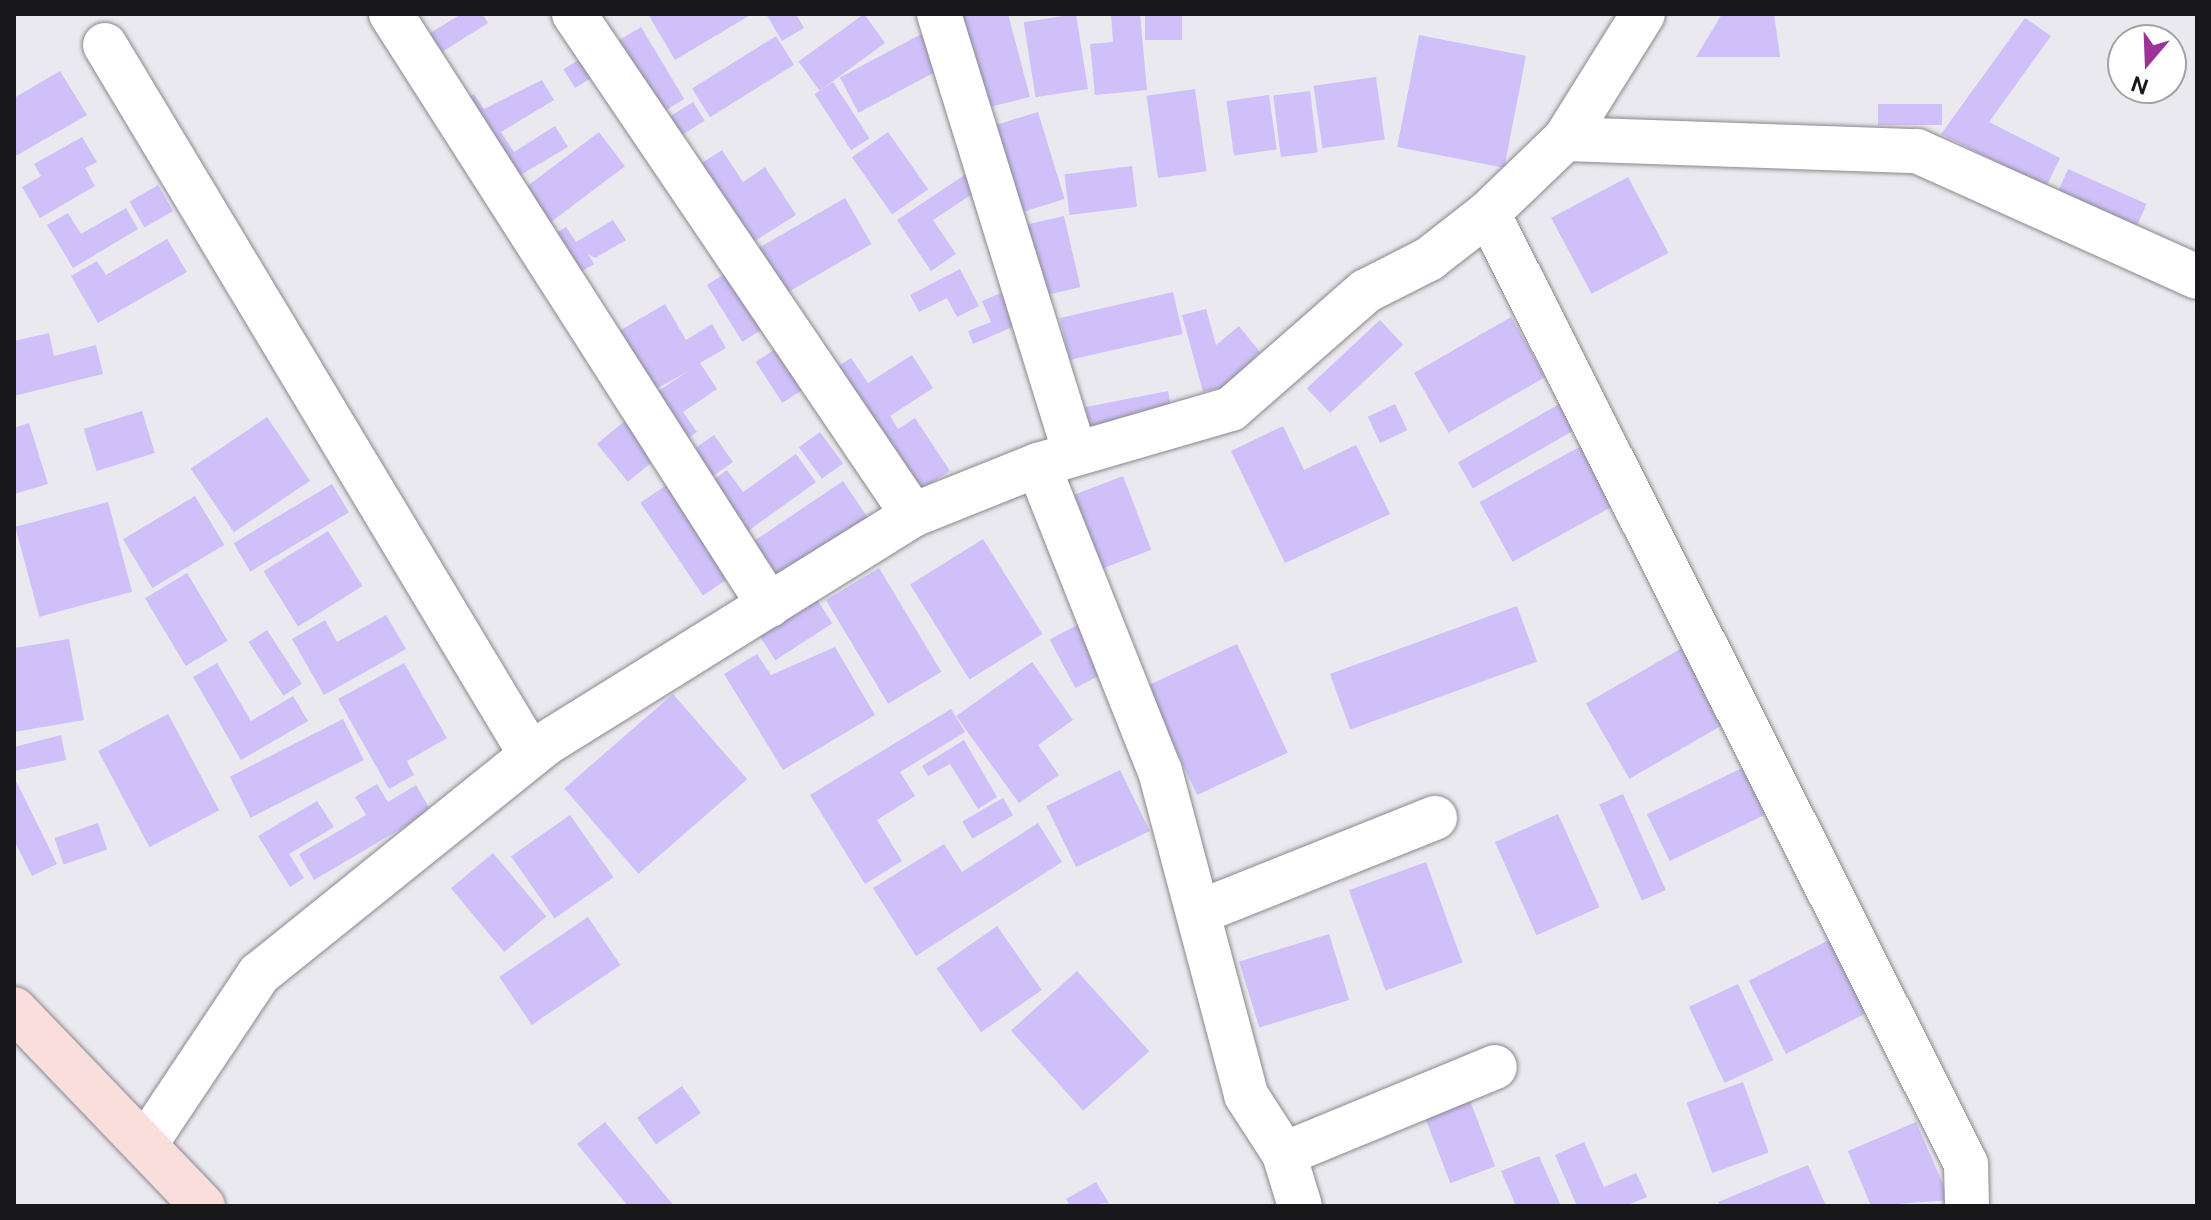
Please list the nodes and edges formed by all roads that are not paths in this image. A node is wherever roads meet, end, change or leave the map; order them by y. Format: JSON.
{"nodes":[{"id":1,"x":391,"y":14,"type":"edge"},
{"id":2,"x":574,"y":14,"type":"edge"},
{"id":3,"x":939,"y":14,"type":"edge"},
{"id":4,"x":1643,"y":14,"type":"edge"},
{"id":5,"x":105,"y":45,"type":"dead end"},
{"id":6,"x":1565,"y":139,"type":"junction"},
{"id":7,"x":1488,"y":213,"type":"junction"},
{"id":8,"x":2197,"y":277,"type":"edge"},
{"id":9,"x":1056,"y":459,"type":"junction"},
{"id":10,"x":913,"y":515,"type":"junction"},
{"id":11,"x":769,"y":605,"type":"junction"},
{"id":12,"x":531,"y":755,"type":"junction"},
{"id":13,"x":1435,"y":818,"type":"dead end"},
{"id":14,"x":1202,"y":911,"type":"junction"},
{"id":15,"x":14,"y":1009,"type":"edge"},
{"id":16,"x":1495,"y":1067,"type":"dead end"},
{"id":17,"x":145,"y":1145,"type":"junction"},
{"id":18,"x":1284,"y":1154,"type":"junction"},
{"id":19,"x":203,"y":1206,"type":"edge"},
{"id":20,"x":1300,"y":1206,"type":"edge"},
{"id":21,"x":1967,"y":1206,"type":"edge"}],
"edges":[{"from":1,"to":11,"type":"street"},
{"from":2,"to":10,"type":"street"},
{"from":3,"to":9,"type":"street"},
{"from":4,"to":6,"type":"street"},
{"from":5,"to":12,"type":"street"},
{"from":6,"to":7,"type":"street"},
{"from":6,"to":8,"type":"street"},
{"from":7,"to":9,"type":"street"},
{"from":7,"to":21,"type":"street"},
{"from":9,"to":10,"type":"street"},
{"from":9,"to":14,"type":"street"},
{"from":10,"to":11,"type":"street"},
{"from":11,"to":12,"type":"street"},
{"from":12,"to":17,"type":"street"},
{"from":13,"to":14,"type":"street"},
{"from":14,"to":18,"type":"street"},
{"from":15,"to":17,"type":"main road"},
{"from":16,"to":18,"type":"street"},
{"from":17,"to":19,"type":"main road"},
{"from":18,"to":20,"type":"street"}]}
